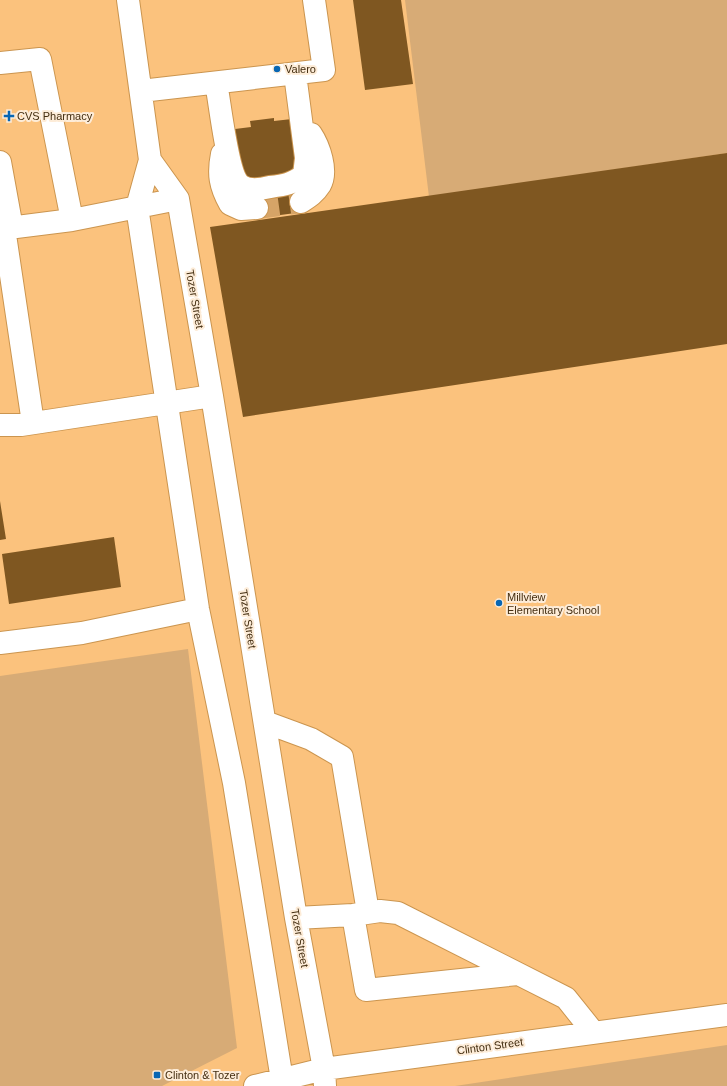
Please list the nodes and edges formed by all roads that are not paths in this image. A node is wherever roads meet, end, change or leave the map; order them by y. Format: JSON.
{"nodes":[{"id":1,"x":128,"y":0,"type":"edge"},
{"id":2,"x":314,"y":0,"type":"edge"},
{"id":3,"x":0,"y":63,"type":"edge"},
{"id":4,"x":295,"y":74,"type":"junction"},
{"id":5,"x":216,"y":83,"type":"junction"},
{"id":6,"x":141,"y":91,"type":"junction"},
{"id":7,"x":301,"y":120,"type":"junction"},
{"id":8,"x":225,"y":135,"type":"junction"},
{"id":9,"x":150,"y":160,"type":"junction"},
{"id":10,"x":0,"y":162,"type":"edge"},
{"id":11,"x":178,"y":199,"type":"junction"},
{"id":12,"x":301,"y":202,"type":"tunnel mouth"},
{"id":13,"x":137,"y":207,"type":"junction"},
{"id":14,"x":256,"y":208,"type":"tunnel mouth"},
{"id":15,"x":72,"y":220,"type":"junction"},
{"id":16,"x":5,"y":228,"type":"edge"},
{"id":17,"x":212,"y":396,"type":"junction"},
{"id":18,"x":166,"y":403,"type":"junction"},
{"id":19,"x":33,"y":424,"type":"junction"},
{"id":20,"x":0,"y":425,"type":"edge"},
{"id":21,"x":198,"y":609,"type":"junction"},
{"id":22,"x":0,"y":643,"type":"edge"},
{"id":23,"x":265,"y":722,"type":"junction"},
{"id":24,"x":360,"y":914,"type":"junction"},
{"id":25,"x":296,"y":918,"type":"junction"},
{"id":26,"x":518,"y":974,"type":"junction"},
{"id":27,"x":727,"y":1015,"type":"edge"},
{"id":28,"x":594,"y":1032,"type":"junction"},
{"id":29,"x":325,"y":1077,"type":"edge"},
{"id":30,"x":282,"y":1082,"type":"edge"},
{"id":31,"x":255,"y":1086,"type":"edge"}],
"edges":[{"from":1,"to":6,"type":"street","name":"Tozer Street"},
{"from":2,"to":4,"type":"street"},
{"from":3,"to":15,"type":"street"},
{"from":4,"to":5,"type":"street"},
{"from":4,"to":7,"type":"street"},
{"from":5,"to":6,"type":"street"},
{"from":5,"to":8,"type":"street"},
{"from":6,"to":9,"type":"street","name":"Tozer Street"},
{"from":7,"to":8,"type":"street"},
{"from":7,"to":12,"type":"street"},
{"from":8,"to":14,"type":"street"},
{"from":9,"to":11,"type":"street","name":"Tozer Street"},
{"from":9,"to":13,"type":"street","name":"Tozer Street"},
{"from":10,"to":16,"type":"street"},
{"from":11,"to":13,"type":"street"},
{"from":11,"to":17,"type":"street","name":"Tozer Street"},
{"from":13,"to":15,"type":"street"},
{"from":13,"to":18,"type":"street","name":"Tozer Street"},
{"from":15,"to":16,"type":"street"},
{"from":16,"to":19,"type":"street"},
{"from":17,"to":18,"type":"street"},
{"from":17,"to":23,"type":"street","name":"Tozer Street"},
{"from":18,"to":19,"type":"street"},
{"from":18,"to":21,"type":"street","name":"Tozer Street"},
{"from":19,"to":20,"type":"street"},
{"from":21,"to":22,"type":"street"},
{"from":21,"to":30,"type":"street","name":"Tozer Street"},
{"from":23,"to":24,"type":"street"},
{"from":23,"to":25,"type":"street","name":"Tozer Street"},
{"from":24,"to":25,"type":"street"},
{"from":24,"to":26,"type":"street"},
{"from":24,"to":26,"type":"street"},
{"from":25,"to":29,"type":"street","name":"Tozer Street"},
{"from":26,"to":28,"type":"street"},
{"from":27,"to":28,"type":"street","name":"Clinton Street"},
{"from":28,"to":29,"type":"street","name":"Clinton Street"},
{"from":29,"to":30,"type":"street","name":"Clinton Street"},
{"from":30,"to":31,"type":"street","name":"Clinton Street"}]}
